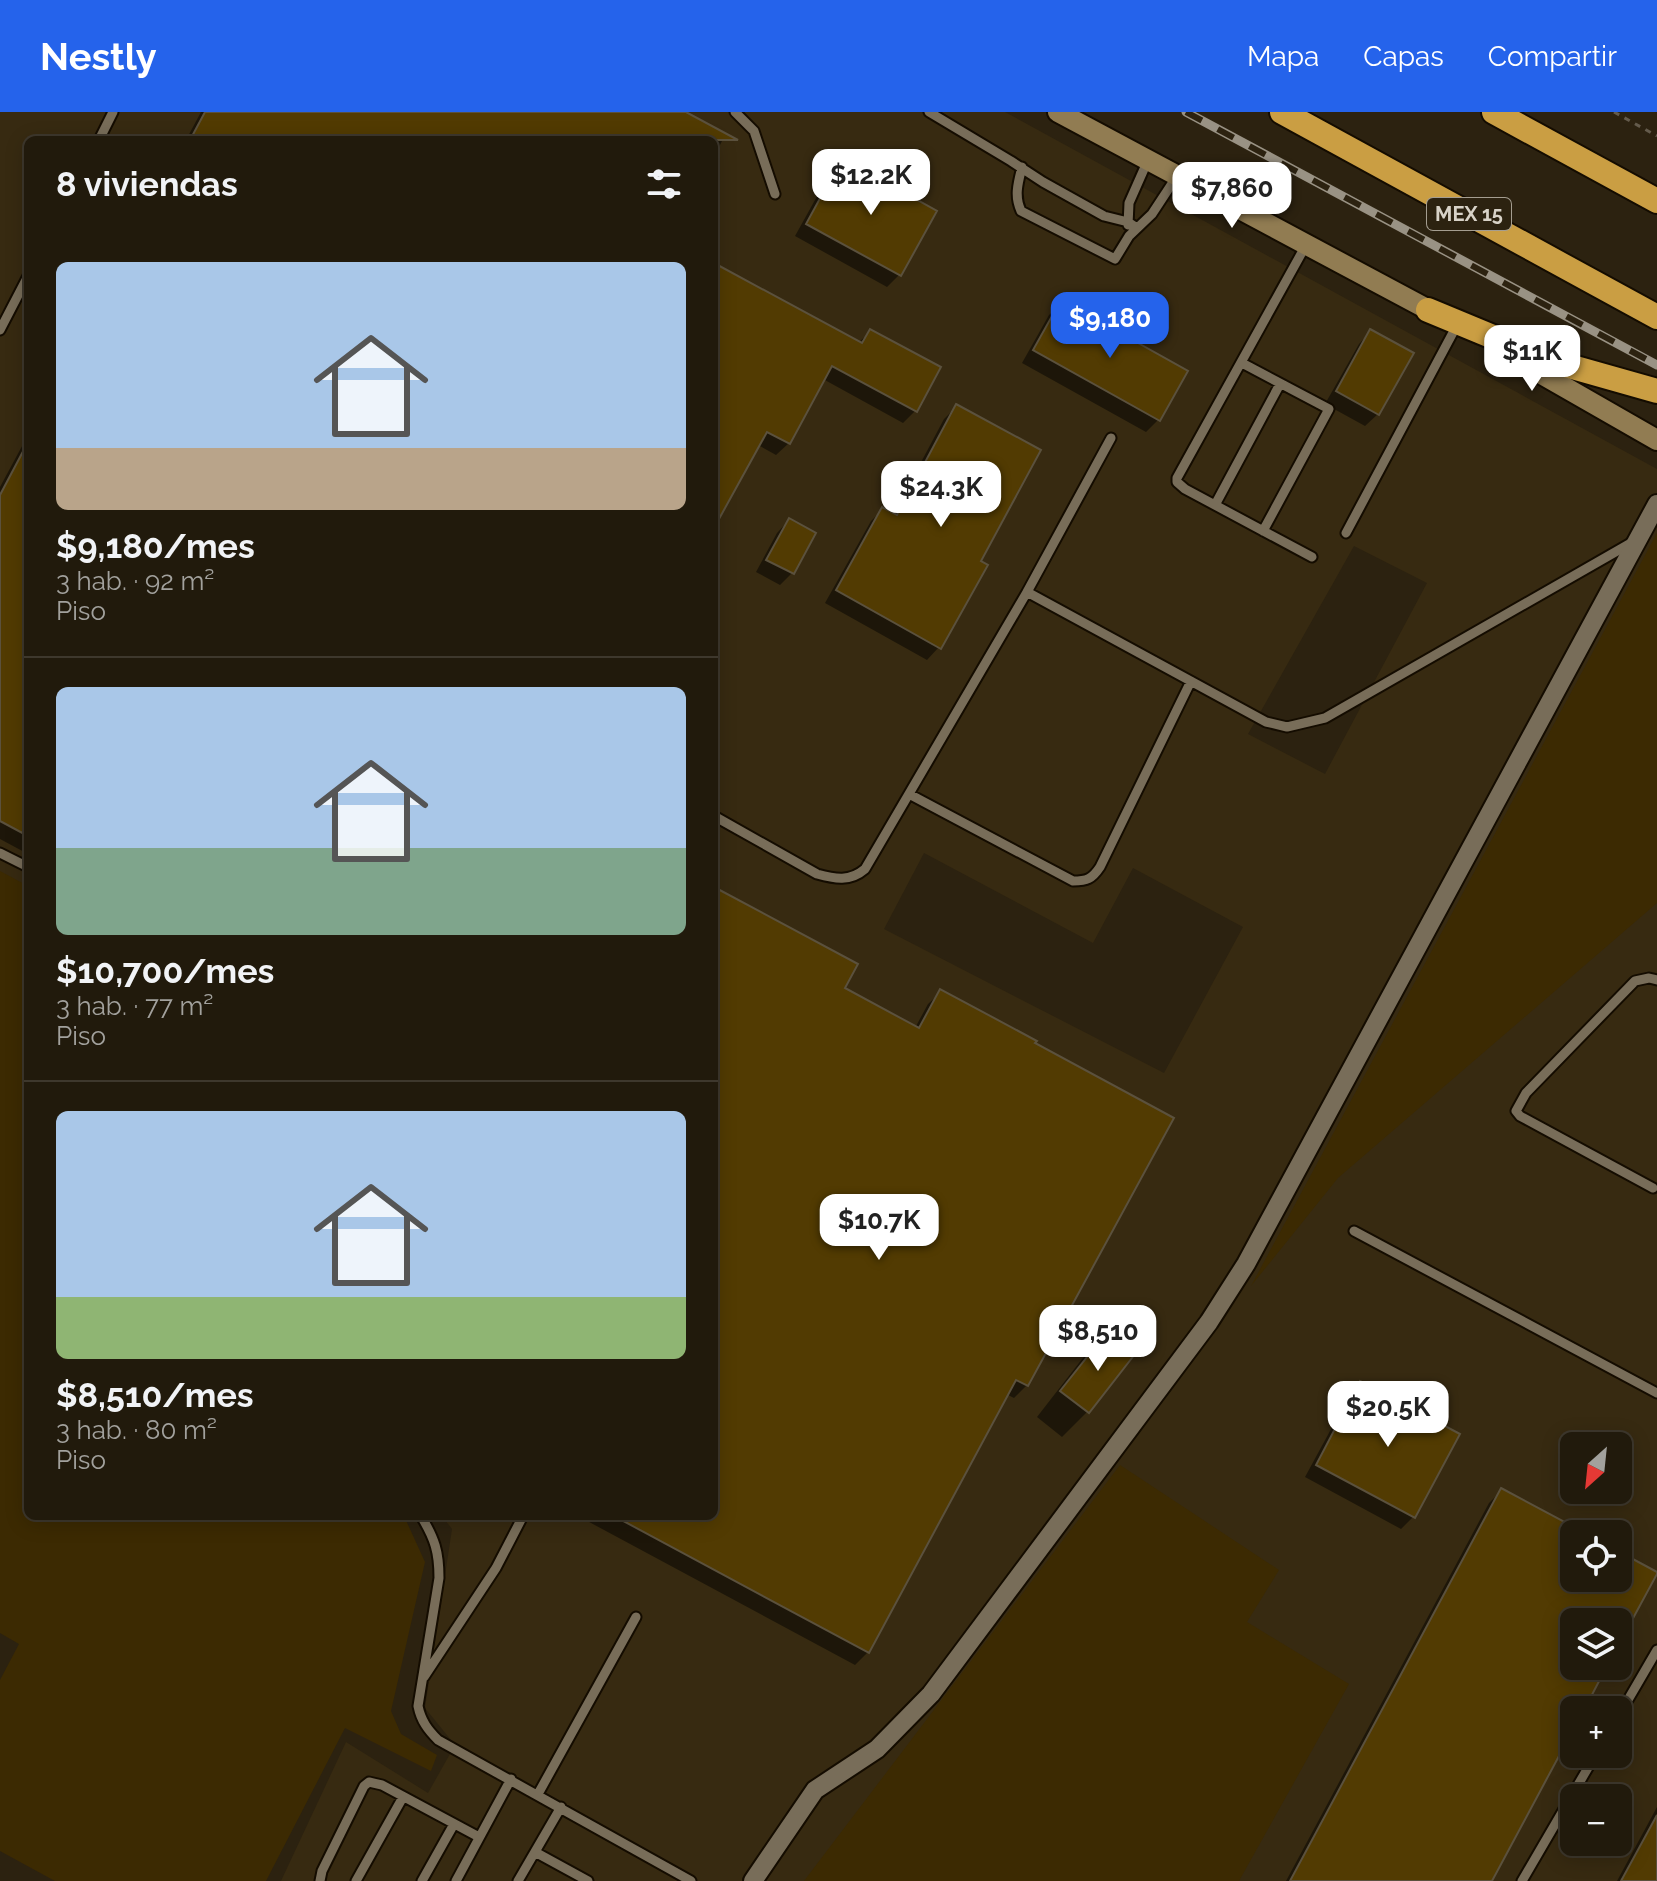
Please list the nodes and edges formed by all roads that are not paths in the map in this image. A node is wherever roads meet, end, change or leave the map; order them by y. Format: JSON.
{"nodes":[{"id":1,"x":113,"y":112,"type":"edge"},
{"id":2,"x":735,"y":112,"type":"edge"},
{"id":3,"x":929,"y":112,"type":"edge"},
{"id":4,"x":1058,"y":112,"type":"edge"},
{"id":5,"x":1282,"y":112,"type":"edge"},
{"id":6,"x":1494,"y":112,"type":"edge"},
{"id":7,"x":101,"y":136,"type":"edge"},
{"id":8,"x":1148,"y":160,"type":"junction"},
{"id":9,"x":1022,"y":167,"type":"junction"},
{"id":10,"x":1177,"y":176,"type":"junction"},
{"id":11,"x":775,"y":194,"type":"dead end"},
{"id":12,"x":1657,"y":201,"type":"edge"},
{"id":13,"x":1133,"y":225,"type":"junction"},
{"id":14,"x":1306,"y":245,"type":"junction"},
{"id":15,"x":24,"y":284,"type":"edge"},
{"id":16,"x":1428,"y":310,"type":"junction"},
{"id":17,"x":1657,"y":317,"type":"edge"},
{"id":18,"x":1457,"y":325,"type":"junction"},
{"id":19,"x":0,"y":330,"type":"edge"},
{"id":20,"x":1242,"y":363,"type":"junction"},
{"id":21,"x":1280,"y":384,"type":"junction"},
{"id":22,"x":1657,"y":391,"type":"edge"},
{"id":23,"x":1111,"y":438,"type":"dead end"},
{"id":24,"x":1657,"y":440,"type":"edge"},
{"id":25,"x":1657,"y":504,"type":"edge"},
{"id":26,"x":1215,"y":505,"type":"junction"},
{"id":27,"x":1263,"y":531,"type":"junction"},
{"id":28,"x":1346,"y":533,"type":"dead end"},
{"id":29,"x":1638,"y":540,"type":"junction"},
{"id":30,"x":1312,"y":557,"type":"dead end"},
{"id":31,"x":1027,"y":592,"type":"junction"},
{"id":32,"x":1191,"y":681,"type":"junction"},
{"id":33,"x":909,"y":794,"type":"junction"},
{"id":34,"x":718,"y":818,"type":"edge"},
{"id":35,"x":0,"y":853,"type":"edge"},
{"id":36,"x":24,"y":865,"type":"edge"},
{"id":37,"x":1657,"y":980,"type":"edge"},
{"id":38,"x":1656,"y":1187,"type":"edge"},
{"id":39,"x":1354,"y":1231,"type":"dead end"},
{"id":40,"x":1657,"y":1393,"type":"edge"},
{"id":41,"x":423,"y":1520,"type":"edge"},
{"id":42,"x":521,"y":1520,"type":"edge"},
{"id":43,"x":636,"y":1617,"type":"dead end"},
{"id":44,"x":1657,"y":1650,"type":"edge"},
{"id":45,"x":422,"y":1679,"type":"junction"},
{"id":46,"x":1630,"y":1696,"type":"edge"},
{"id":47,"x":1588,"y":1768,"type":"edge"},
{"id":48,"x":511,"y":1779,"type":"junction"},
{"id":49,"x":538,"y":1794,"type":"junction"},
{"id":50,"x":403,"y":1797,"type":"junction"},
{"id":51,"x":561,"y":1807,"type":"junction"},
{"id":52,"x":454,"y":1824,"type":"junction"},
{"id":53,"x":479,"y":1837,"type":"junction"},
{"id":54,"x":535,"y":1852,"type":"junction"},
{"id":55,"x":320,"y":1881,"type":"edge"},
{"id":56,"x":356,"y":1881,"type":"edge"},
{"id":57,"x":422,"y":1881,"type":"edge"},
{"id":58,"x":456,"y":1881,"type":"edge"},
{"id":59,"x":518,"y":1881,"type":"edge"},
{"id":60,"x":588,"y":1881,"type":"edge"},
{"id":61,"x":691,"y":1881,"type":"edge"},
{"id":62,"x":753,"y":1881,"type":"edge"},
{"id":63,"x":1522,"y":1881,"type":"edge"}],
"edges":[{"from":1,"to":7,"type":"lane"},
{"from":2,"to":11,"type":"lane"},
{"from":3,"to":9,"type":"lane"},
{"from":4,"to":8,"type":"main road"},
{"from":5,"to":17,"type":"highway","number":"MEX 15"},
{"from":6,"to":12,"type":"highway"},
{"from":8,"to":10,"type":"main road"},
{"from":8,"to":13,"type":"lane"},
{"from":9,"to":13,"type":"lane"},
{"from":9,"to":13,"type":"lane"},
{"from":10,"to":13,"type":"lane"},
{"from":10,"to":14,"type":"main road"},
{"from":14,"to":16,"type":"main road"},
{"from":14,"to":20,"type":"lane"},
{"from":15,"to":19,"type":"lane"},
{"from":16,"to":18,"type":"main road"},
{"from":16,"to":22,"type":"highway"},
{"from":18,"to":24,"type":"main road"},
{"from":18,"to":28,"type":"lane"},
{"from":20,"to":21,"type":"lane"},
{"from":20,"to":26,"type":"lane"},
{"from":21,"to":26,"type":"lane"},
{"from":21,"to":27,"type":"lane"},
{"from":23,"to":31,"type":"lane"},
{"from":25,"to":29,"type":"street"},
{"from":26,"to":27,"type":"lane"},
{"from":27,"to":30,"type":"lane"},
{"from":29,"to":32,"type":"lane"},
{"from":29,"to":62,"type":"street"},
{"from":31,"to":32,"type":"lane"},
{"from":31,"to":33,"type":"lane"},
{"from":32,"to":33,"type":"lane"},
{"from":33,"to":34,"type":"lane"},
{"from":35,"to":36,"type":"lane"},
{"from":37,"to":38,"type":"lane"},
{"from":39,"to":40,"type":"lane"},
{"from":41,"to":45,"type":"lane"},
{"from":42,"to":45,"type":"lane"},
{"from":43,"to":49,"type":"lane"},
{"from":44,"to":46,"type":"lane"},
{"from":45,"to":48,"type":"lane"},
{"from":47,"to":63,"type":"lane"},
{"from":48,"to":49,"type":"lane"},
{"from":48,"to":53,"type":"lane"},
{"from":49,"to":51,"type":"lane"},
{"from":50,"to":52,"type":"lane"},
{"from":50,"to":55,"type":"lane"},
{"from":50,"to":56,"type":"lane"},
{"from":51,"to":54,"type":"lane"},
{"from":51,"to":61,"type":"lane"},
{"from":52,"to":53,"type":"lane"},
{"from":52,"to":57,"type":"lane"},
{"from":53,"to":58,"type":"lane"},
{"from":54,"to":59,"type":"lane"},
{"from":54,"to":60,"type":"lane"}]}
